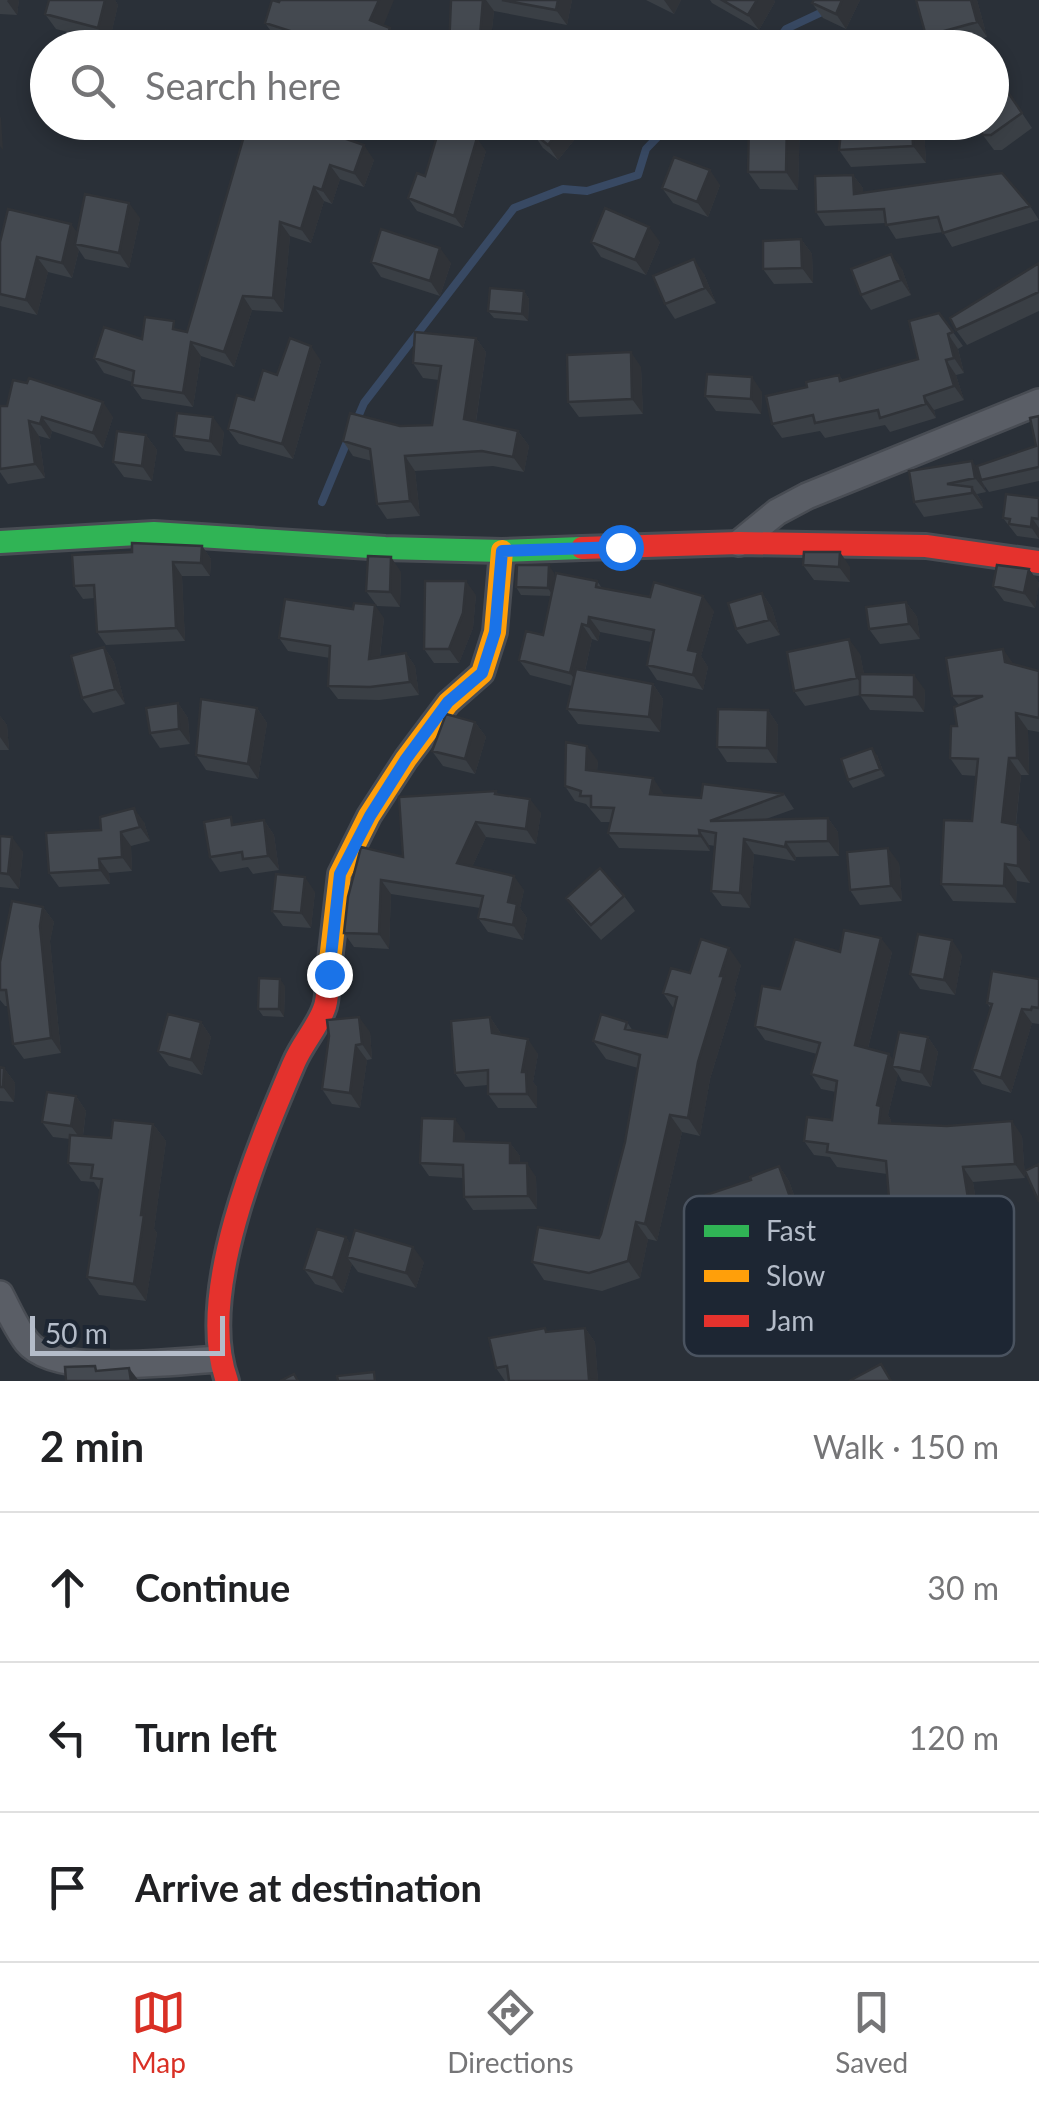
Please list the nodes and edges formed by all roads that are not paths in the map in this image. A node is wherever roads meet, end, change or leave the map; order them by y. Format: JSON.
{"nodes":[{"id":1,"x":1039,"y":402,"type":"edge"},
{"id":2,"x":0,"y":542,"type":"edge"},
{"id":3,"x":738,"y":543,"type":"junction"},
{"id":4,"x":502,"y":551,"type":"junction"},
{"id":5,"x":1039,"y":562,"type":"edge"},
{"id":6,"x":0,"y":1294,"type":"edge"},
{"id":7,"x":223,"y":1370,"type":"edge"}],
"edges":[{"from":1,"to":3,"type":"street"},
{"from":2,"to":4,"type":"street"},
{"from":3,"to":4,"type":"street"},
{"from":3,"to":5,"type":"street"},
{"from":4,"to":7,"type":"street"},
{"from":6,"to":7,"type":"street"}]}
